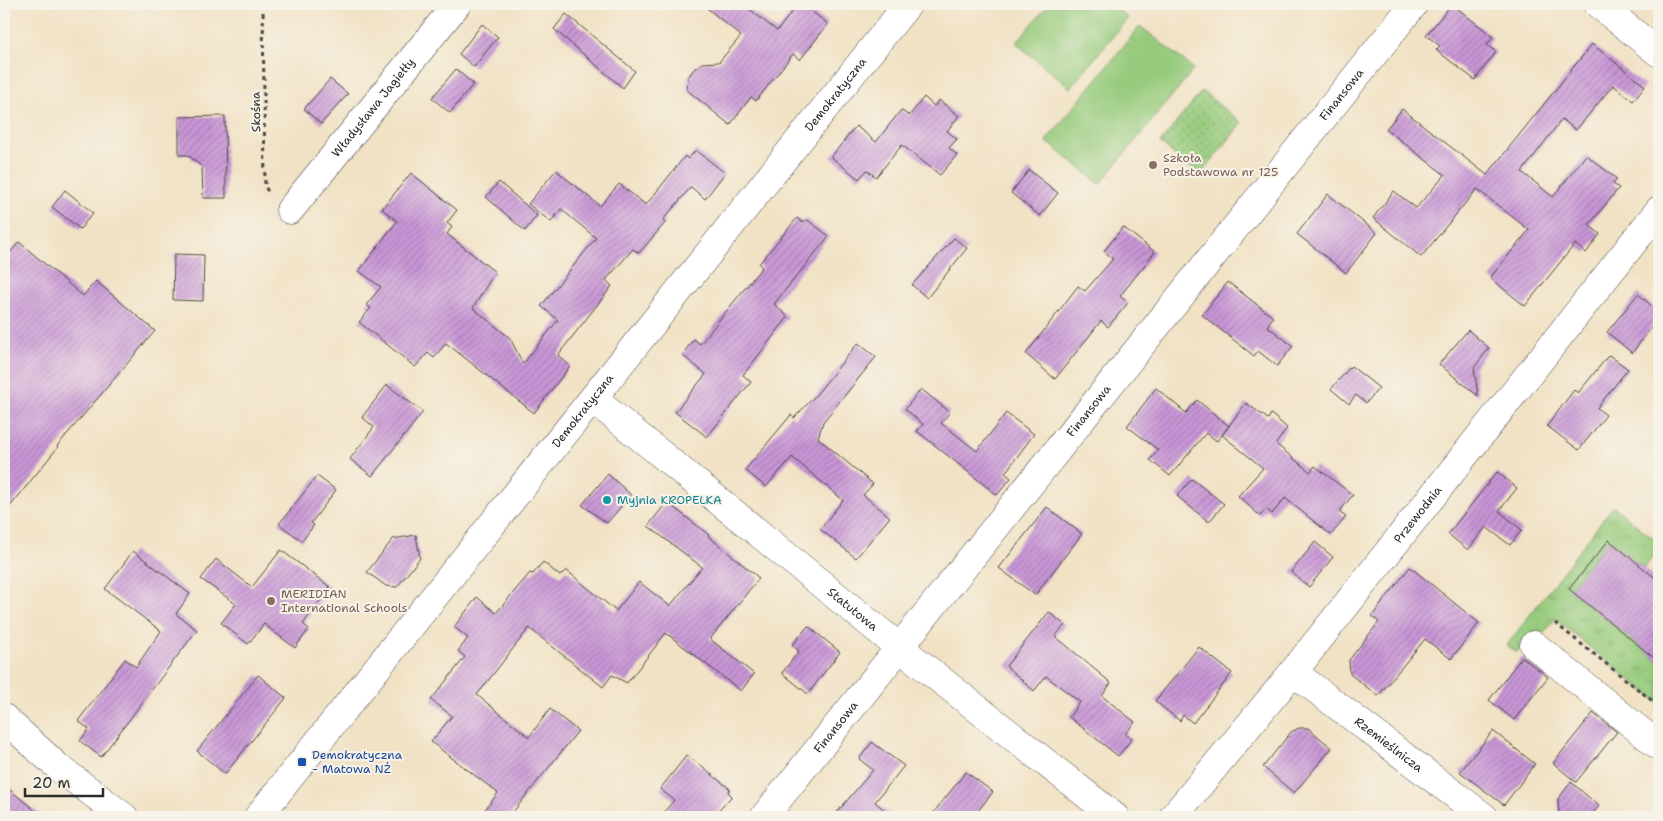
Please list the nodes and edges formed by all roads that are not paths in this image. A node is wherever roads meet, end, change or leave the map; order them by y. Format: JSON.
{"nodes":[{"id":1,"x":458,"y":4,"type":"edge"},
{"id":2,"x":908,"y":4,"type":"edge"},
{"id":3,"x":1414,"y":4,"type":"edge"},
{"id":4,"x":1598,"y":4,"type":"edge"},
{"id":5,"x":1659,"y":53,"type":"edge"},
{"id":6,"x":290,"y":210,"type":"road end"},
{"id":7,"x":1659,"y":210,"type":"edge"},
{"id":8,"x":593,"y":399,"type":"junction"},
{"id":9,"x":1534,"y":645,"type":"dead end"},
{"id":10,"x":899,"y":647,"type":"junction"},
{"id":11,"x":1294,"y":672,"type":"junction"},
{"id":12,"x":4,"y":718,"type":"edge"},
{"id":13,"x":1659,"y":746,"type":"edge"},
{"id":14,"x":124,"y":817,"type":"edge"},
{"id":15,"x":258,"y":817,"type":"edge"},
{"id":16,"x":764,"y":817,"type":"edge"},
{"id":17,"x":1114,"y":817,"type":"edge"},
{"id":18,"x":1173,"y":817,"type":"edge"},
{"id":19,"x":1484,"y":817,"type":"edge"}],
"edges":[{"from":1,"to":6,"type":"street","name":"Władysława Jagiełły"},
{"from":2,"to":8,"type":"street","name":"Demokratyczna"},
{"from":3,"to":10,"type":"street","name":"Finansowa"},
{"from":4,"to":5,"type":"street"},
{"from":7,"to":11,"type":"street","name":"Przewodnia"},
{"from":8,"to":10,"type":"street","name":"Statutowa"},
{"from":8,"to":15,"type":"street","name":"Demokratyczna"},
{"from":9,"to":13,"type":"street"},
{"from":10,"to":16,"type":"street","name":"Finansowa"},
{"from":10,"to":17,"type":"street","name":"Statutowa"},
{"from":11,"to":18,"type":"street","name":"Przewodnia"},
{"from":11,"to":19,"type":"street","name":"Rzemieślnicza"},
{"from":12,"to":14,"type":"street"}]}
